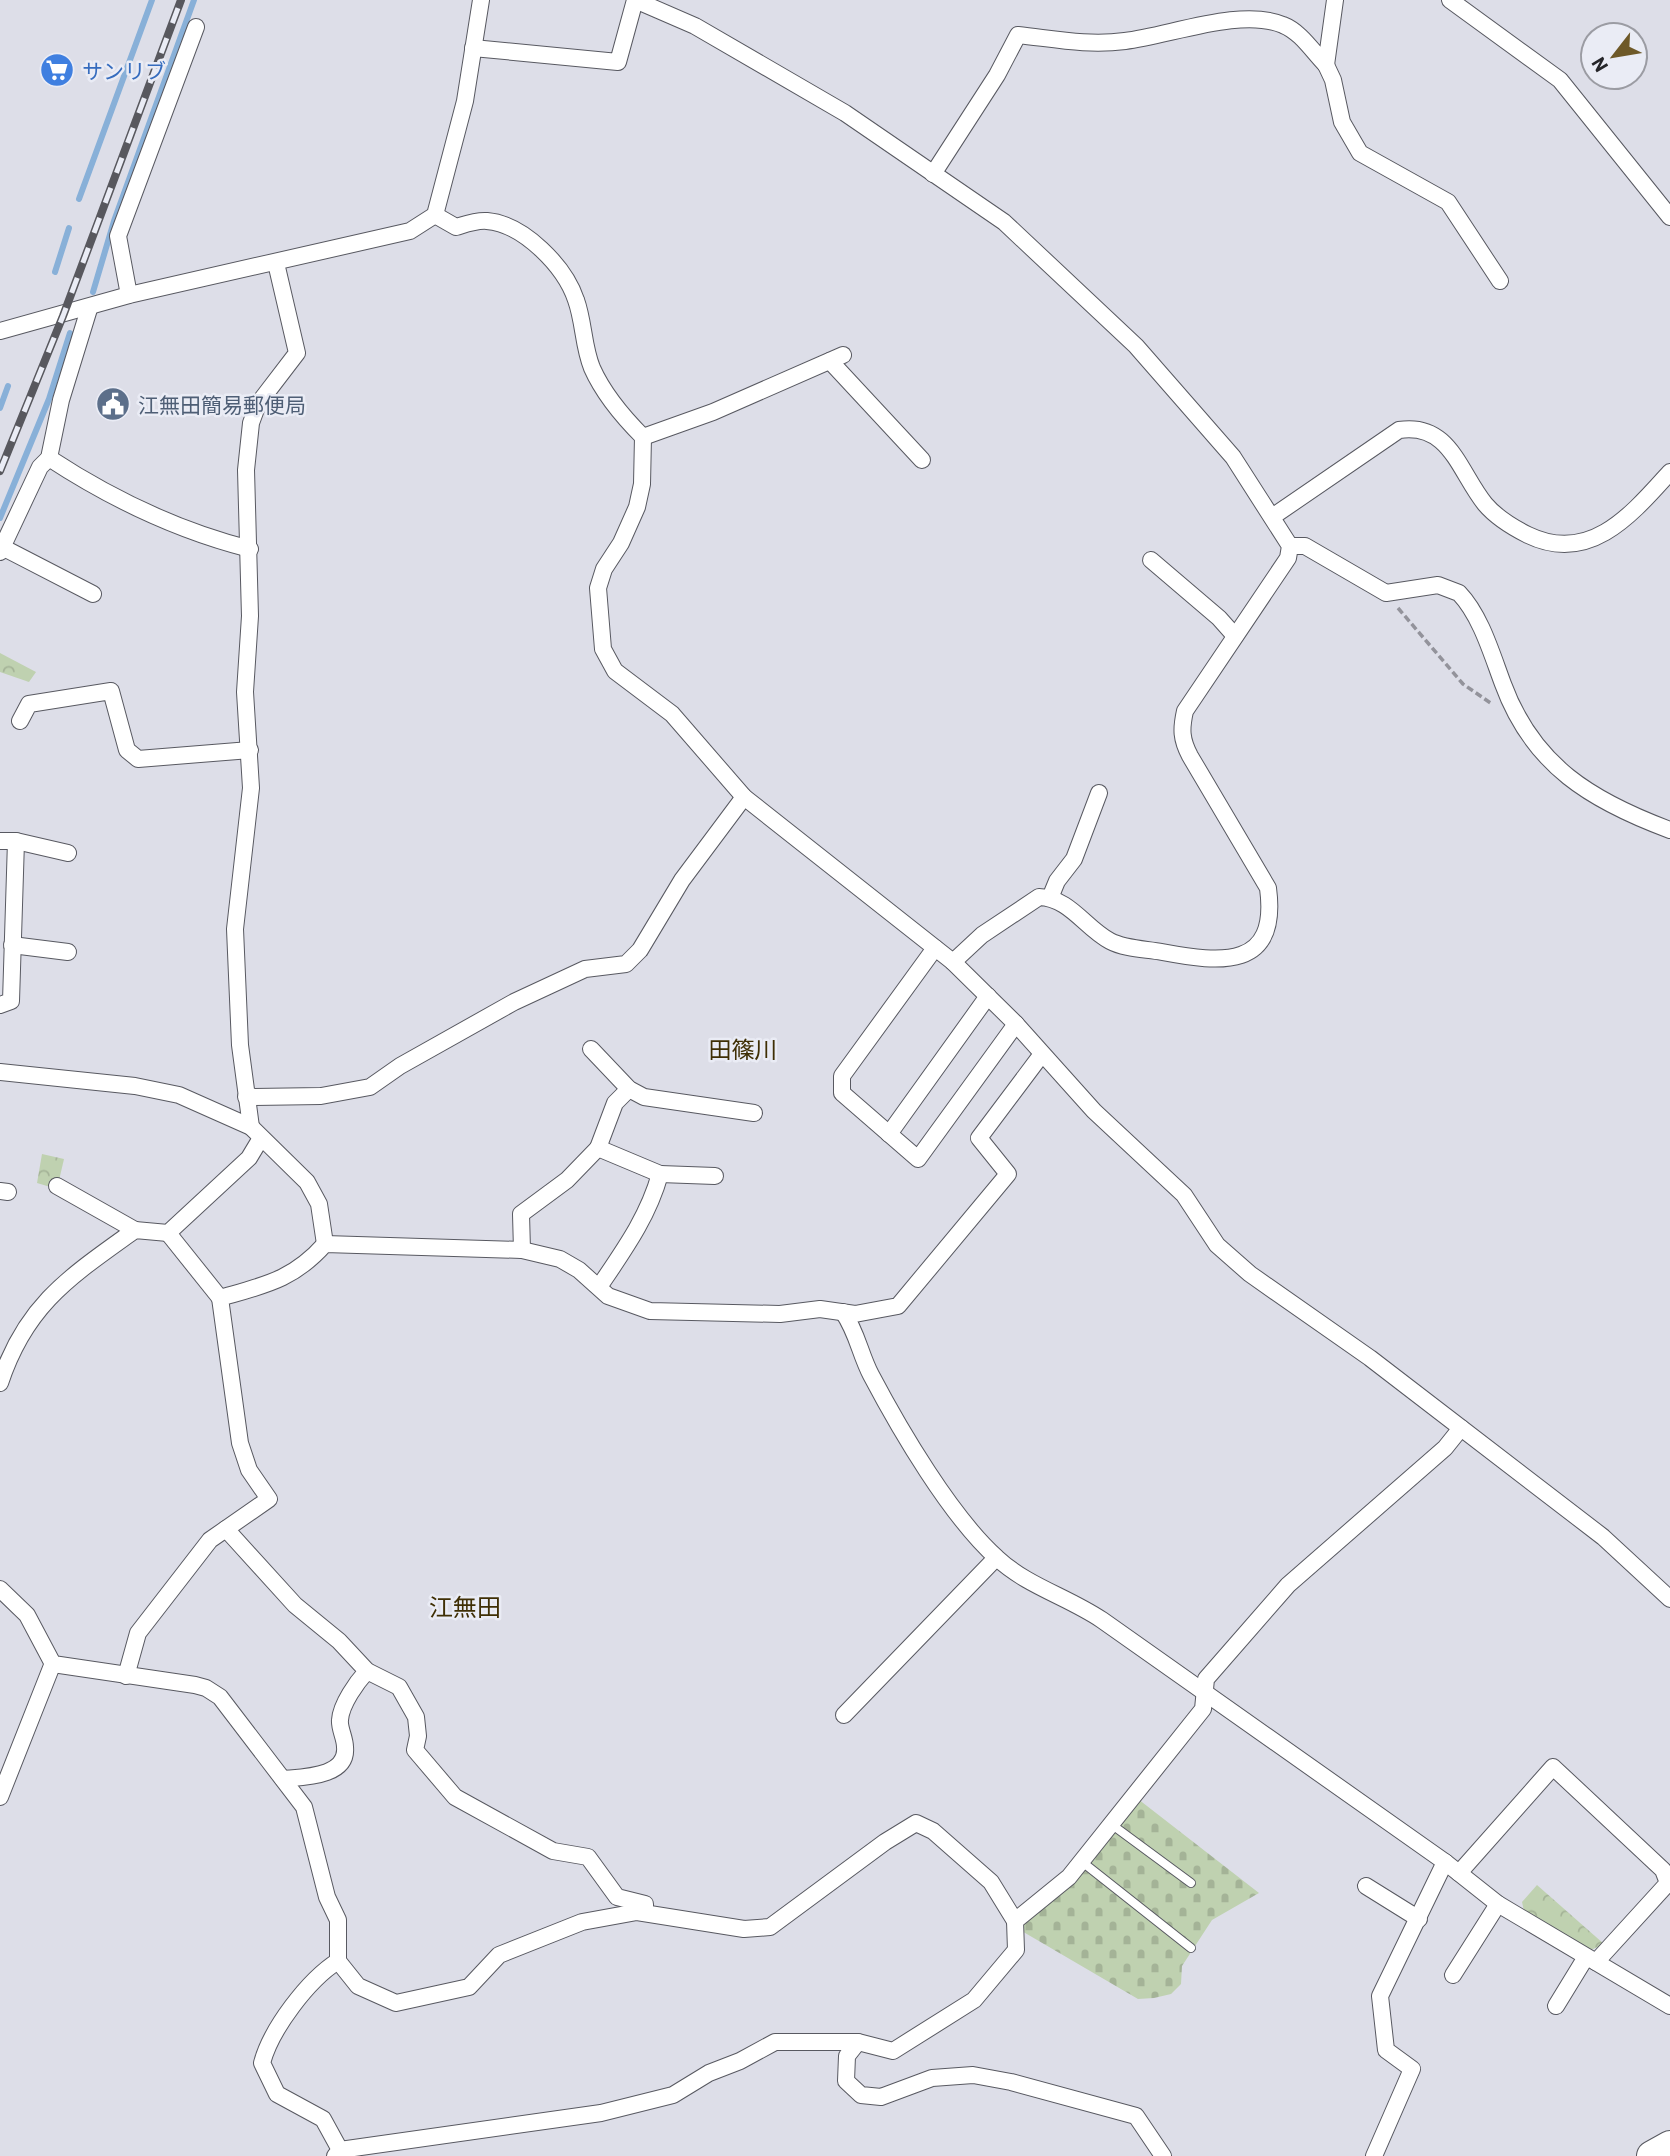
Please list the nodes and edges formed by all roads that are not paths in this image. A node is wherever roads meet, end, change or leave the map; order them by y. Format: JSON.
{"nodes":[{"id":1,"x":481,"y":0,"type":"edge"},
{"id":2,"x":635,"y":0,"type":"edge"},
{"id":3,"x":1335,"y":0,"type":"edge"},
{"id":4,"x":1450,"y":0,"type":"edge"},
{"id":5,"x":196,"y":27,"type":"dead end"},
{"id":6,"x":473,"y":48,"type":"junction"},
{"id":7,"x":1326,"y":65,"type":"junction"},
{"id":8,"x":933,"y":174,"type":"junction"},
{"id":9,"x":435,"y":215,"type":"junction"},
{"id":10,"x":1670,"y":217,"type":"edge"},
{"id":11,"x":276,"y":263,"type":"junction"},
{"id":12,"x":1500,"y":281,"type":"dead end"},
{"id":13,"x":129,"y":295,"type":"junction"},
{"id":14,"x":89,"y":309,"type":"junction"},
{"id":15,"x":0,"y":331,"type":"edge"},
{"id":16,"x":643,"y":437,"type":"junction"},
{"id":17,"x":49,"y":458,"type":"junction"},
{"id":18,"x":922,"y":460,"type":"dead end"},
{"id":19,"x":1670,"y":472,"type":"edge"},
{"id":20,"x":1272,"y":517,"type":"junction"},
{"id":21,"x":1290,"y":545,"type":"junction"},
{"id":22,"x":1,"y":549,"type":"edge"},
{"id":23,"x":250,"y":549,"type":"junction"},
{"id":24,"x":1151,"y":559,"type":"dead end"},
{"id":25,"x":93,"y":594,"type":"dead end"},
{"id":26,"x":1235,"y":636,"type":"junction"},
{"id":27,"x":20,"y":721,"type":"dead end"},
{"id":28,"x":250,"y":750,"type":"junction"},
{"id":29,"x":1099,"y":793,"type":"dead end"},
{"id":30,"x":744,"y":797,"type":"junction"},
{"id":31,"x":1670,"y":830,"type":"edge"},
{"id":32,"x":8,"y":841,"type":"edge"},
{"id":33,"x":68,"y":853,"type":"dead end"},
{"id":34,"x":1050,"y":898,"type":"junction"},
{"id":35,"x":12,"y":945,"type":"junction"},
{"id":36,"x":935,"y":948,"type":"junction"},
{"id":37,"x":68,"y":951,"type":"dead end"},
{"id":38,"x":953,"y":962,"type":"junction"},
{"id":39,"x":988,"y":996,"type":"junction"},
{"id":40,"x":0,"y":1004,"type":"edge"},
{"id":41,"x":1016,"y":1024,"type":"junction"},
{"id":42,"x":590,"y":1049,"type":"dead end"},
{"id":43,"x":1042,"y":1054,"type":"junction"},
{"id":44,"x":0,"y":1072,"type":"edge"},
{"id":45,"x":629,"y":1088,"type":"junction"},
{"id":46,"x":246,"y":1097,"type":"junction"},
{"id":47,"x":754,"y":1113,"type":"dead end"},
{"id":48,"x":256,"y":1133,"type":"junction"},
{"id":49,"x":889,"y":1134,"type":"junction"},
{"id":50,"x":598,"y":1148,"type":"junction"},
{"id":51,"x":660,"y":1174,"type":"junction"},
{"id":52,"x":715,"y":1176,"type":"dead end"},
{"id":53,"x":57,"y":1186,"type":"dead end"},
{"id":54,"x":135,"y":1230,"type":"junction"},
{"id":55,"x":168,"y":1233,"type":"junction"},
{"id":56,"x":326,"y":1244,"type":"junction"},
{"id":57,"x":522,"y":1250,"type":"junction"},
{"id":58,"x":599,"y":1287,"type":"junction"},
{"id":59,"x":220,"y":1298,"type":"junction"},
{"id":60,"x":844,"y":1312,"type":"junction"},
{"id":61,"x":4,"y":1358,"type":"edge"},
{"id":62,"x":0,"y":1383,"type":"edge"},
{"id":63,"x":1461,"y":1428,"type":"junction"},
{"id":64,"x":226,"y":1529,"type":"junction"},
{"id":65,"x":996,"y":1558,"type":"junction"},
{"id":66,"x":0,"y":1589,"type":"edge"},
{"id":67,"x":1670,"y":1599,"type":"edge"},
{"id":68,"x":52,"y":1663,"type":"junction"},
{"id":69,"x":367,"y":1671,"type":"junction"},
{"id":70,"x":126,"y":1676,"type":"junction"},
{"id":71,"x":1207,"y":1694,"type":"junction"},
{"id":72,"x":844,"y":1715,"type":"dead end"},
{"id":73,"x":283,"y":1779,"type":"junction"},
{"id":74,"x":0,"y":1797,"type":"edge"},
{"id":75,"x":1111,"y":1824,"type":"junction"},
{"id":76,"x":1081,"y":1861,"type":"junction"},
{"id":77,"x":1445,"y":1862,"type":"junction"},
{"id":78,"x":1459,"y":1873,"type":"junction"},
{"id":79,"x":1191,"y":1883,"type":"dead end"},
{"id":80,"x":1366,"y":1886,"type":"dead end"},
{"id":81,"x":1498,"y":1904,"type":"junction"},
{"id":82,"x":645,"y":1913,"type":"junction"},
{"id":83,"x":1419,"y":1919,"type":"junction"},
{"id":84,"x":1015,"y":1921,"type":"junction"},
{"id":85,"x":1191,"y":1948,"type":"dead end"},
{"id":86,"x":1591,"y":1959,"type":"junction"},
{"id":87,"x":338,"y":1961,"type":"junction"},
{"id":88,"x":1453,"y":1975,"type":"dead end"},
{"id":89,"x":1556,"y":2006,"type":"dead end"},
{"id":90,"x":1670,"y":2006,"type":"edge"},
{"id":91,"x":859,"y":2042,"type":"junction"},
{"id":92,"x":1670,"y":2146,"type":"edge"},
{"id":93,"x":338,"y":2153,"type":"edge"},
{"id":94,"x":1163,"y":2156,"type":"edge"},
{"id":95,"x":1374,"y":2156,"type":"edge"},
{"id":96,"x":1652,"y":2156,"type":"edge"}],
"edges":[{"from":1,"to":6,"type":"street"},
{"from":2,"to":6,"type":"street"},
{"from":2,"to":8,"type":"street"},
{"from":3,"to":7,"type":"street"},
{"from":4,"to":10,"type":"street"},
{"from":5,"to":13,"type":"street"},
{"from":6,"to":9,"type":"street"},
{"from":7,"to":8,"type":"street"},
{"from":7,"to":12,"type":"street"},
{"from":8,"to":20,"type":"street"},
{"from":9,"to":11,"type":"street"},
{"from":9,"to":16,"type":"street"},
{"from":11,"to":13,"type":"street"},
{"from":11,"to":23,"type":"street"},
{"from":13,"to":14,"type":"street"},
{"from":14,"to":15,"type":"street"},
{"from":14,"to":17,"type":"street"},
{"from":16,"to":18,"type":"street"},
{"from":16,"to":30,"type":"street"},
{"from":17,"to":22,"type":"street"},
{"from":17,"to":23,"type":"street"},
{"from":19,"to":20,"type":"street"},
{"from":20,"to":21,"type":"street"},
{"from":21,"to":26,"type":"street"},
{"from":21,"to":31,"type":"street"},
{"from":22,"to":25,"type":"street"},
{"from":23,"to":28,"type":"street"},
{"from":24,"to":26,"type":"street"},
{"from":26,"to":34,"type":"street"},
{"from":27,"to":28,"type":"street"},
{"from":28,"to":46,"type":"street"},
{"from":29,"to":34,"type":"street"},
{"from":30,"to":36,"type":"street"},
{"from":30,"to":46,"type":"street"},
{"from":32,"to":33,"type":"street"},
{"from":32,"to":35,"type":"street"},
{"from":34,"to":38,"type":"street"},
{"from":35,"to":37,"type":"street"},
{"from":35,"to":40,"type":"street"},
{"from":36,"to":38,"type":"street"},
{"from":36,"to":49,"type":"street"},
{"from":38,"to":39,"type":"street"},
{"from":39,"to":41,"type":"street"},
{"from":39,"to":49,"type":"street"},
{"from":41,"to":43,"type":"street"},
{"from":41,"to":49,"type":"street"},
{"from":42,"to":45,"type":"street"},
{"from":43,"to":60,"type":"street"},
{"from":43,"to":63,"type":"street"},
{"from":44,"to":48,"type":"street"},
{"from":45,"to":47,"type":"street"},
{"from":45,"to":50,"type":"street"},
{"from":46,"to":48,"type":"street"},
{"from":48,"to":55,"type":"street"},
{"from":48,"to":56,"type":"street"},
{"from":50,"to":51,"type":"street"},
{"from":50,"to":57,"type":"street"},
{"from":51,"to":52,"type":"street"},
{"from":51,"to":58,"type":"street"},
{"from":53,"to":54,"type":"street"},
{"from":54,"to":55,"type":"street"},
{"from":54,"to":61,"type":"street"},
{"from":55,"to":59,"type":"street"},
{"from":56,"to":57,"type":"street"},
{"from":56,"to":59,"type":"street"},
{"from":57,"to":58,"type":"street"},
{"from":58,"to":60,"type":"street"},
{"from":59,"to":64,"type":"street"},
{"from":60,"to":65,"type":"street"},
{"from":61,"to":62,"type":"street"},
{"from":63,"to":67,"type":"street"},
{"from":63,"to":71,"type":"street"},
{"from":64,"to":69,"type":"street"},
{"from":64,"to":70,"type":"street"},
{"from":65,"to":71,"type":"street"},
{"from":65,"to":72,"type":"street"},
{"from":66,"to":68,"type":"street"},
{"from":68,"to":70,"type":"street"},
{"from":68,"to":74,"type":"street"},
{"from":69,"to":73,"type":"street"},
{"from":69,"to":82,"type":"street"},
{"from":70,"to":73,"type":"street"},
{"from":71,"to":75,"type":"street"},
{"from":71,"to":77,"type":"street"},
{"from":73,"to":87,"type":"street"},
{"from":75,"to":76,"type":"street"},
{"from":75,"to":79,"type":"lane"},
{"from":76,"to":84,"type":"street"},
{"from":76,"to":85,"type":"lane"},
{"from":77,"to":78,"type":"street"},
{"from":77,"to":83,"type":"street"},
{"from":78,"to":81,"type":"street"},
{"from":78,"to":86,"type":"street"},
{"from":80,"to":83,"type":"street"},
{"from":81,"to":86,"type":"street"},
{"from":81,"to":88,"type":"street"},
{"from":82,"to":84,"type":"street"},
{"from":82,"to":87,"type":"street"},
{"from":83,"to":95,"type":"street"},
{"from":84,"to":91,"type":"street"},
{"from":86,"to":89,"type":"street"},
{"from":86,"to":90,"type":"street"},
{"from":87,"to":93,"type":"street"},
{"from":91,"to":93,"type":"street"},
{"from":91,"to":94,"type":"street"},
{"from":92,"to":96,"type":"highway"}]}
